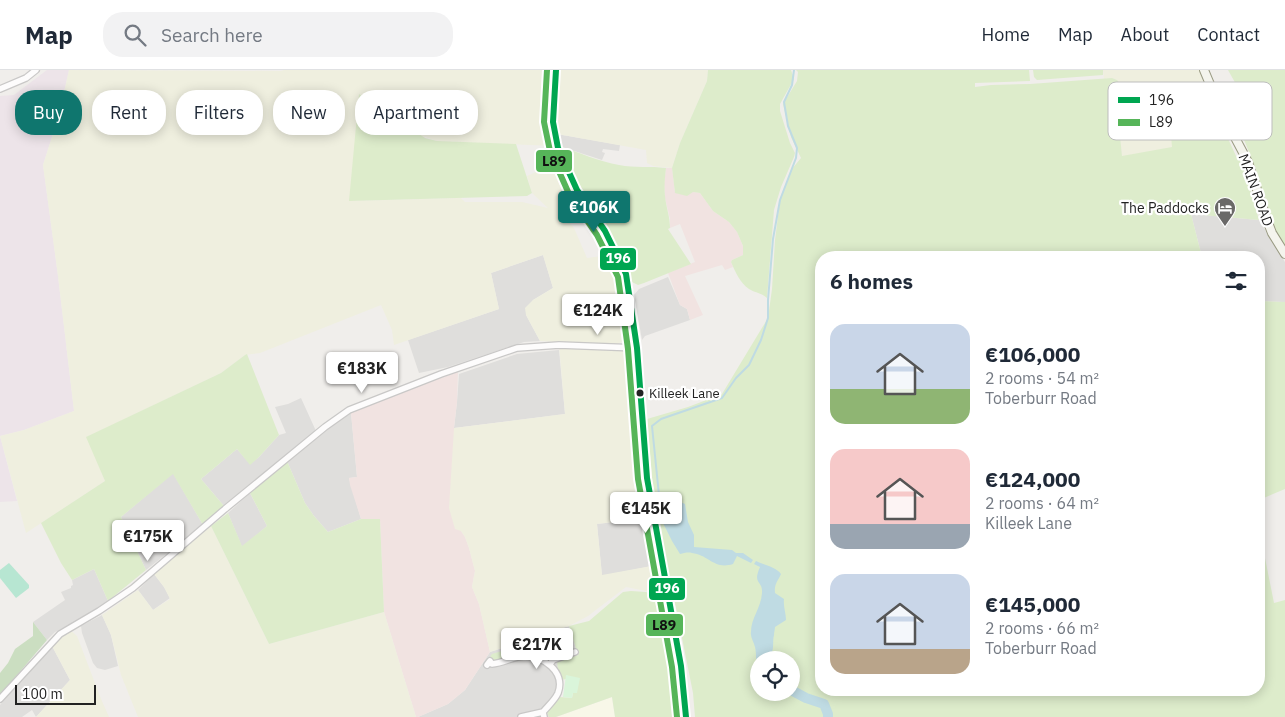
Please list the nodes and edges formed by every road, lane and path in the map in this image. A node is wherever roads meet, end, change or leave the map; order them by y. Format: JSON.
{"nodes":[{"id":1,"x":36,"y":70,"type":"edge"},
{"id":2,"x":556,"y":70,"type":"edge"},
{"id":3,"x":1204,"y":70,"type":"edge"},
{"id":4,"x":1209,"y":82,"type":"edge"},
{"id":5,"x":0,"y":89,"type":"edge"},
{"id":6,"x":1236,"y":140,"type":"edge"},
{"id":7,"x":1285,"y":254,"type":"edge"},
{"id":8,"x":637,"y":348,"type":"junction"},
{"id":9,"x":572,"y":655,"type":"dead end"},
{"id":10,"x":550,"y":664,"type":"junction"},
{"id":11,"x":487,"y":665,"type":"dead end"},
{"id":12,"x":0,"y":699,"type":"edge"},
{"id":13,"x":544,"y":714,"type":"edge"},
{"id":14,"x":521,"y":717,"type":"edge"},
{"id":15,"x":686,"y":717,"type":"edge"}],
"edges":[{"from":1,"to":5,"type":"street"},
{"from":2,"to":8,"type":"street"},
{"from":3,"to":4,"type":"main road","name":"MAIN ROAD"},
{"from":6,"to":7,"type":"main road","name":"MAIN ROAD"},
{"from":8,"to":12,"type":"street"},
{"from":8,"to":15,"type":"street"},
{"from":9,"to":10,"type":"street"},
{"from":10,"to":11,"type":"street"},
{"from":10,"to":13,"type":"street"},
{"from":13,"to":14,"type":"street"}]}
